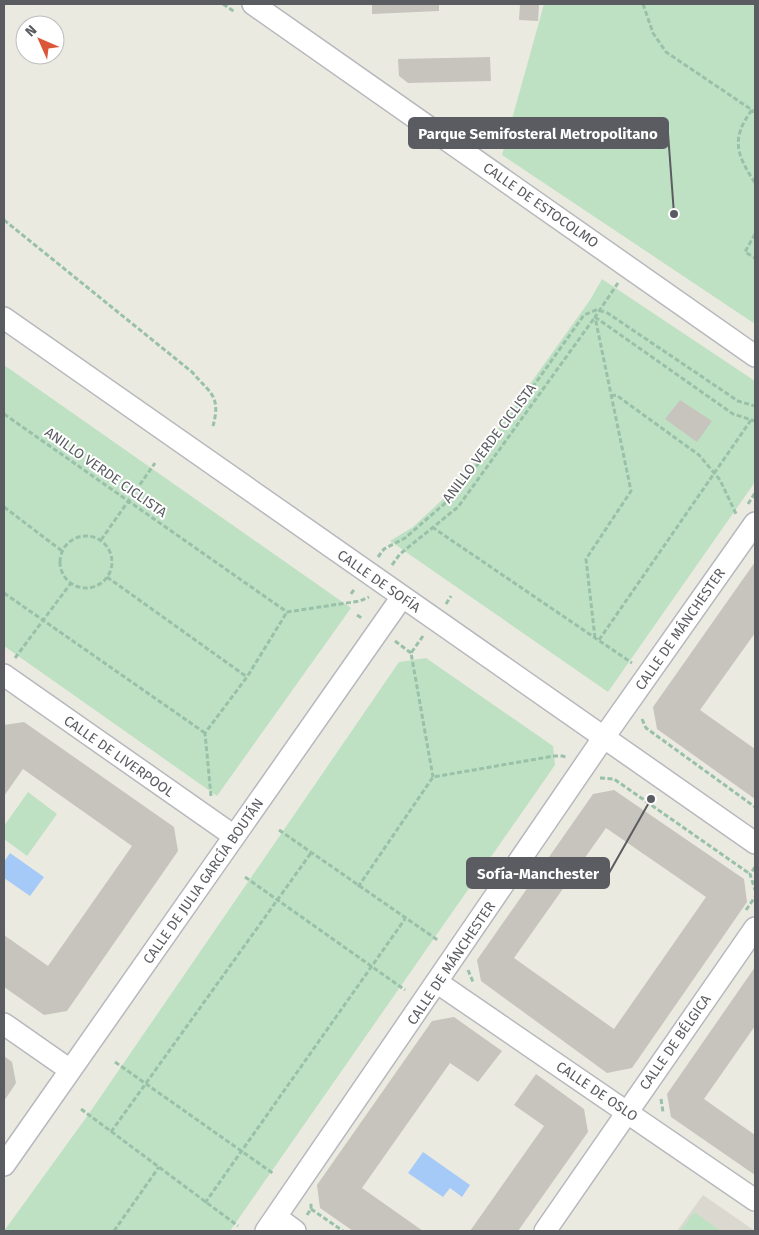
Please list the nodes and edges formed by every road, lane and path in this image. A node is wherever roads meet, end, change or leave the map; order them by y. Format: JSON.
{"nodes":[{"id":1,"x":253,"y":4,"type":"edge"},
{"id":2,"x":643,"y":4,"type":"edge"},
{"id":3,"x":754,"y":111,"type":"edge"},
{"id":4,"x":755,"y":183,"type":"edge"},
{"id":5,"x":4,"y":220,"type":"edge"},
{"id":6,"x":755,"y":234,"type":"edge"},
{"id":7,"x":755,"y":258,"type":"edge"},
{"id":8,"x":620,"y":282,"type":"dead end"},
{"id":9,"x":599,"y":311,"type":"junction"},
{"id":10,"x":595,"y":317,"type":"junction"},
{"id":11,"x":4,"y":318,"type":"edge"},
{"id":12,"x":755,"y":356,"type":"edge"},
{"id":13,"x":611,"y":396,"type":"junction"},
{"id":14,"x":755,"y":406,"type":"edge"},
{"id":15,"x":4,"y":414,"type":"edge"},
{"id":16,"x":753,"y":420,"type":"edge"},
{"id":17,"x":213,"y":426,"type":"dead end"},
{"id":18,"x":154,"y":463,"type":"dead end"},
{"id":19,"x":715,"y":472,"type":"junction"},
{"id":20,"x":129,"y":502,"type":"junction"},
{"id":21,"x":4,"y":507,"type":"edge"},
{"id":22,"x":753,"y":525,"type":"edge"},
{"id":23,"x":432,"y":527,"type":"junction"},
{"id":24,"x":101,"y":540,"type":"junction"},
{"id":25,"x":384,"y":549,"type":"dead end"},
{"id":26,"x":62,"y":551,"type":"junction"},
{"id":27,"x":107,"y":578,"type":"junction"},
{"id":28,"x":380,"y":582,"type":"junction"},
{"id":29,"x":71,"y":583,"type":"junction"},
{"id":30,"x":4,"y":593,"type":"edge"},
{"id":31,"x":451,"y":596,"type":"dead end"},
{"id":32,"x":402,"y":597,"type":"junction"},
{"id":33,"x":287,"y":612,"type":"junction"},
{"id":34,"x":43,"y":621,"type":"junction"},
{"id":35,"x":434,"y":621,"type":"junction"},
{"id":36,"x":595,"y":638,"type":"junction"},
{"id":37,"x":599,"y":640,"type":"junction"},
{"id":38,"x":633,"y":664,"type":"dead end"},
{"id":39,"x":8,"y":675,"type":"edge"},
{"id":40,"x":247,"y":677,"type":"junction"},
{"id":41,"x":642,"y":719,"type":"dead end"},
{"id":42,"x":205,"y":734,"type":"junction"},
{"id":43,"x":604,"y":737,"type":"junction"},
{"id":44,"x":563,"y":756,"type":"dead end"},
{"id":45,"x":433,"y":777,"type":"junction"},
{"id":46,"x":598,"y":778,"type":"dead end"},
{"id":47,"x":211,"y":801,"type":"dead end"},
{"id":48,"x":755,"y":807,"type":"edge"},
{"id":49,"x":279,"y":830,"type":"dead end"},
{"id":50,"x":234,"y":836,"type":"junction"},
{"id":51,"x":755,"y":843,"type":"edge"},
{"id":52,"x":311,"y":853,"type":"junction"},
{"id":53,"x":755,"y":867,"type":"edge"},
{"id":54,"x":750,"y":874,"type":"junction"},
{"id":55,"x":245,"y":877,"type":"dead end"},
{"id":56,"x":358,"y":887,"type":"junction"},
{"id":57,"x":755,"y":890,"type":"edge"},
{"id":58,"x":755,"y":897,"type":"edge"},
{"id":59,"x":278,"y":900,"type":"junction"},
{"id":60,"x":405,"y":920,"type":"junction"},
{"id":61,"x":750,"y":920,"type":"edge"},
{"id":62,"x":439,"y":941,"type":"dead end"},
{"id":63,"x":467,"y":965,"type":"dead end"},
{"id":64,"x":372,"y":968,"type":"junction"},
{"id":65,"x":438,"y":983,"type":"junction"},
{"id":66,"x":481,"y":988,"type":"dead end"},
{"id":67,"x":404,"y":990,"type":"dead end"},
{"id":68,"x":4,"y":1024,"type":"edge"},
{"id":69,"x":115,"y":1062,"type":"dead end"},
{"id":70,"x":70,"y":1070,"type":"junction"},
{"id":71,"x":146,"y":1084,"type":"junction"},
{"id":72,"x":660,"y":1093,"type":"dead end"},
{"id":73,"x":81,"y":1109,"type":"dead end"},
{"id":74,"x":627,"y":1112,"type":"junction"},
{"id":75,"x":663,"y":1116,"type":"dead end"},
{"id":76,"x":111,"y":1132,"type":"junction"},
{"id":77,"x":241,"y":1150,"type":"junction"},
{"id":78,"x":4,"y":1165,"type":"edge"},
{"id":79,"x":159,"y":1168,"type":"junction"},
{"id":80,"x":274,"y":1174,"type":"dead end"},
{"id":81,"x":755,"y":1200,"type":"edge"},
{"id":82,"x":205,"y":1203,"type":"junction"},
{"id":83,"x":311,"y":1209,"type":"dead end"},
{"id":84,"x":271,"y":1224,"type":"edge"},
{"id":85,"x":238,"y":1226,"type":"dead end"},
{"id":86,"x":114,"y":1231,"type":"edge"},
{"id":87,"x":295,"y":1231,"type":"edge"},
{"id":88,"x":343,"y":1231,"type":"edge"},
{"id":89,"x":545,"y":1231,"type":"edge"}],
"edges":[{"from":1,"to":12,"type":"street","name":"CALLE DE ESTOCOLMO"},
{"from":2,"to":3,"type":"path"},
{"from":3,"to":4,"type":"path"},
{"from":5,"to":17,"type":"path"},
{"from":6,"to":7,"type":"path"},
{"from":8,"to":9,"type":"path","name":"ANILLO VERDE CICLISTA"},
{"from":9,"to":10,"type":"path","name":"ANILLO VERDE CICLISTA"},
{"from":9,"to":14,"type":"path"},
{"from":9,"to":25,"type":"path"},
{"from":10,"to":13,"type":"path"},
{"from":10,"to":16,"type":"path"},
{"from":10,"to":23,"type":"path","name":"ANILLO VERDE CICLISTA"},
{"from":11,"to":28,"type":"street","name":"CALLE DE SOFÍA"},
{"from":13,"to":19,"type":"path"},
{"from":13,"to":36,"type":"path"},
{"from":15,"to":20,"type":"path","name":"ANILLO VERDE CICLISTA"},
{"from":16,"to":19,"type":"path"},
{"from":18,"to":20,"type":"path"},
{"from":19,"to":22,"type":"path"},
{"from":19,"to":37,"type":"path"},
{"from":20,"to":24,"type":"path"},
{"from":20,"to":33,"type":"path","name":"ANILLO VERDE CICLISTA"},
{"from":21,"to":26,"type":"path"},
{"from":22,"to":43,"type":"street","name":"CALLE DE MÁNCHESTER"},
{"from":23,"to":28,"type":"path","name":"ANILLO VERDE CICLISTA"},
{"from":23,"to":36,"type":"path"},
{"from":24,"to":26,"type":"path"},
{"from":24,"to":27,"type":"path"},
{"from":26,"to":29,"type":"path"},
{"from":27,"to":29,"type":"path"},
{"from":27,"to":40,"type":"path"},
{"from":28,"to":32,"type":"street","name":"CALLE DE SOFÍA"},
{"from":28,"to":33,"type":"path","name":"ANILLO VERDE CICLISTA"},
{"from":29,"to":34,"type":"path"},
{"from":30,"to":34,"type":"path"},
{"from":31,"to":35,"type":"path"},
{"from":32,"to":35,"type":"street","name":"CALLE DE SOFÍA"},
{"from":32,"to":50,"type":"street","name":"CALLE DE JULIA GARCÍA BOUTÁN"},
{"from":33,"to":40,"type":"path"},
{"from":34,"to":39,"type":"path"},
{"from":34,"to":42,"type":"path"},
{"from":35,"to":43,"type":"street","name":"CALLE DE SOFÍA"},
{"from":35,"to":45,"type":"path"},
{"from":36,"to":37,"type":"path"},
{"from":37,"to":38,"type":"path"},
{"from":39,"to":50,"type":"street","name":"CALLE DE LIVERPOOL"},
{"from":40,"to":42,"type":"path"},
{"from":41,"to":48,"type":"path"},
{"from":42,"to":47,"type":"path"},
{"from":43,"to":51,"type":"street","name":"CALLE DE SOFÍA"},
{"from":43,"to":65,"type":"street","name":"CALLE DE MÁNCHESTER"},
{"from":44,"to":45,"type":"path"},
{"from":45,"to":56,"type":"path"},
{"from":46,"to":54,"type":"path"},
{"from":49,"to":52,"type":"path"},
{"from":50,"to":70,"type":"street","name":"CALLE DE JULIA GARCÍA BOUTÁN"},
{"from":52,"to":56,"type":"path"},
{"from":52,"to":59,"type":"path"},
{"from":53,"to":54,"type":"path"},
{"from":54,"to":57,"type":"path"},
{"from":55,"to":59,"type":"path"},
{"from":56,"to":60,"type":"path"},
{"from":58,"to":61,"type":"path"},
{"from":59,"to":64,"type":"path"},
{"from":59,"to":71,"type":"path"},
{"from":60,"to":62,"type":"path"},
{"from":60,"to":64,"type":"path"},
{"from":61,"to":74,"type":"street","name":"CALLE DE BÉLGICA"},
{"from":63,"to":66,"type":"path"},
{"from":64,"to":67,"type":"path"},
{"from":64,"to":77,"type":"path"},
{"from":65,"to":74,"type":"street","name":"CALLE DE OSLO"},
{"from":65,"to":84,"type":"street","name":"CALLE DE MÁNCHESTER"},
{"from":68,"to":70,"type":"street"},
{"from":69,"to":71,"type":"path"},
{"from":70,"to":78,"type":"street","name":"CALLE DE JULIA GARCÍA BOUTÁN"},
{"from":71,"to":76,"type":"path"},
{"from":71,"to":77,"type":"path"},
{"from":72,"to":75,"type":"path"},
{"from":73,"to":76,"type":"path"},
{"from":74,"to":81,"type":"street","name":"CALLE DE OSLO"},
{"from":74,"to":89,"type":"street","name":"CALLE DE BÉLGICA"},
{"from":76,"to":79,"type":"path"},
{"from":77,"to":80,"type":"path"},
{"from":77,"to":82,"type":"path"},
{"from":79,"to":82,"type":"path"},
{"from":79,"to":86,"type":"path"},
{"from":82,"to":85,"type":"path"},
{"from":83,"to":88,"type":"path"},
{"from":84,"to":87,"type":"street"}]}
